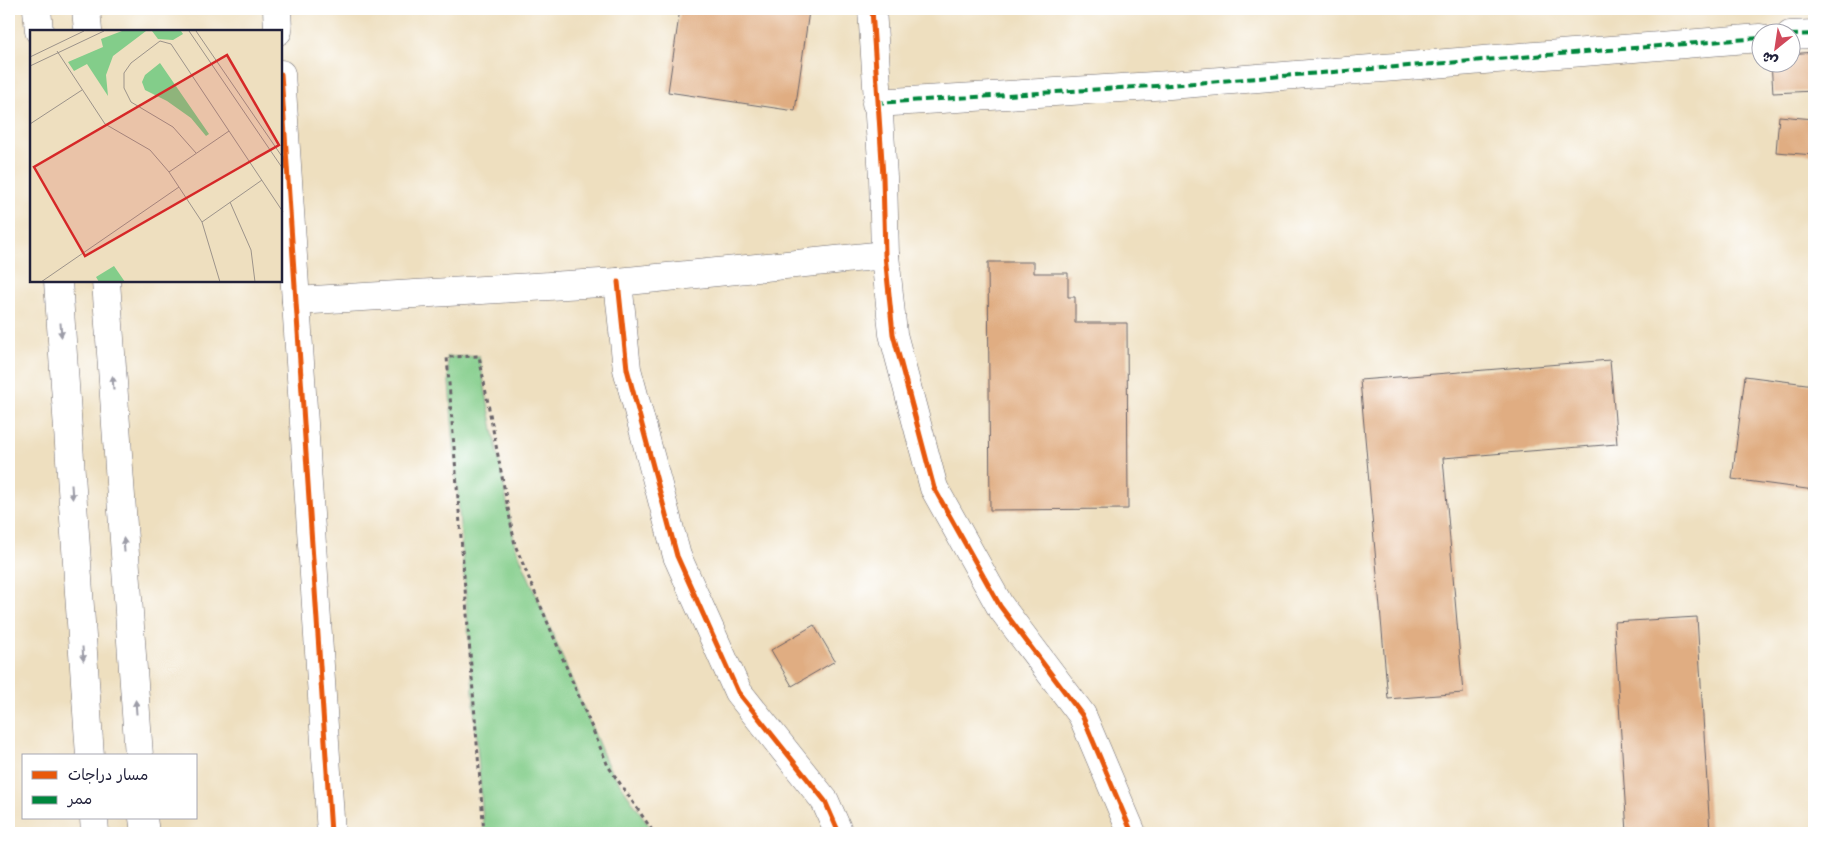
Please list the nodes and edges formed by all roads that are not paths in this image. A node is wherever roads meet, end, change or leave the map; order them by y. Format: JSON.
{"nodes":[{"id":1,"x":37,"y":9,"type":"edge"},
{"id":2,"x":86,"y":9,"type":"edge"},
{"id":3,"x":277,"y":9,"type":"edge"},
{"id":4,"x":872,"y":9,"type":"edge"},
{"id":5,"x":39,"y":30,"type":"edge"},
{"id":6,"x":88,"y":30,"type":"edge"},
{"id":7,"x":278,"y":30,"type":"edge"},
{"id":8,"x":1814,"y":34,"type":"edge"},
{"id":9,"x":1800,"y":35,"type":"edge"},
{"id":10,"x":1750,"y":39,"type":"edge"},
{"id":11,"x":282,"y":89,"type":"edge"},
{"id":12,"x":876,"y":103,"type":"junction"},
{"id":13,"x":885,"y":255,"type":"junction"},
{"id":14,"x":58,"y":282,"type":"edge"},
{"id":15,"x":106,"y":282,"type":"edge"},
{"id":16,"x":618,"y":282,"type":"junction"},
{"id":17,"x":296,"y":301,"type":"junction"},
{"id":18,"x":90,"y":754,"type":"edge"},
{"id":19,"x":139,"y":754,"type":"edge"},
{"id":20,"x":94,"y":820,"type":"edge"},
{"id":21,"x":144,"y":820,"type":"edge"},
{"id":22,"x":95,"y":833,"type":"edge"},
{"id":23,"x":144,"y":833,"type":"edge"},
{"id":24,"x":331,"y":833,"type":"edge"},
{"id":25,"x":839,"y":833,"type":"edge"},
{"id":26,"x":1132,"y":833,"type":"edge"}],
"edges":[{"from":1,"to":5,"type":"street"},
{"from":2,"to":6,"type":"street"},
{"from":3,"to":7,"type":"street"},
{"from":4,"to":12,"type":"street"},
{"from":8,"to":9,"type":"street"},
{"from":10,"to":12,"type":"street"},
{"from":11,"to":17,"type":"street"},
{"from":12,"to":13,"type":"street"},
{"from":13,"to":16,"type":"street"},
{"from":13,"to":26,"type":"street"},
{"from":14,"to":18,"type":"street","one_way":true},
{"from":19,"to":15,"type":"street","one_way":true},
{"from":16,"to":17,"type":"street"},
{"from":16,"to":25,"type":"street"},
{"from":17,"to":24,"type":"street"},
{"from":20,"to":22,"type":"street"},
{"from":21,"to":23,"type":"street"}]}
